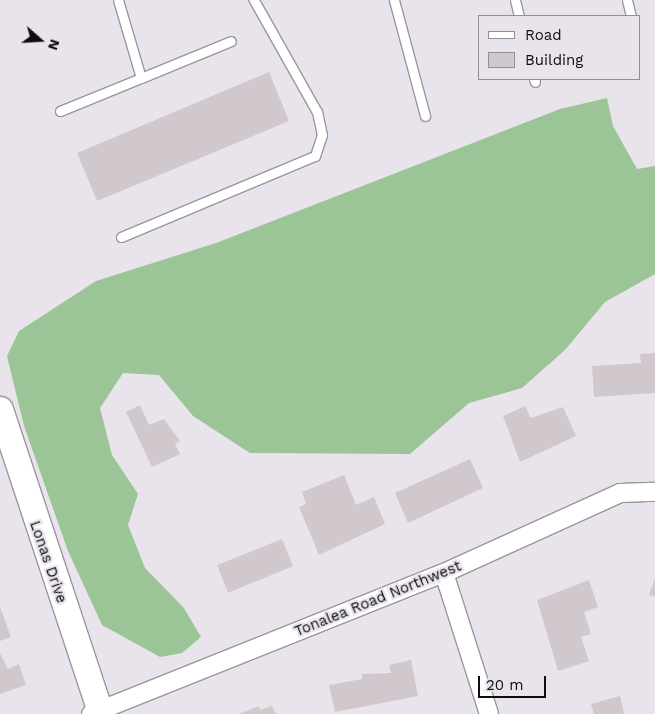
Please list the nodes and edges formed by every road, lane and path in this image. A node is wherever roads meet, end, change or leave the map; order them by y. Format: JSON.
{"nodes":[{"id":1,"x":118,"y":0,"type":"edge"},
{"id":2,"x":254,"y":0,"type":"edge"},
{"id":3,"x":394,"y":0,"type":"edge"},
{"id":4,"x":515,"y":0,"type":"edge"},
{"id":5,"x":627,"y":0,"type":"edge"},
{"id":6,"x":519,"y":15,"type":"edge"},
{"id":7,"x":631,"y":15,"type":"edge"},
{"id":8,"x":231,"y":42,"type":"dead end"},
{"id":9,"x":141,"y":78,"type":"junction"},
{"id":10,"x":60,"y":111,"type":"dead end"},
{"id":11,"x":425,"y":116,"type":"dead end"},
{"id":12,"x":121,"y":237,"type":"dead end"},
{"id":13,"x":0,"y":409,"type":"edge"},
{"id":14,"x":655,"y":492,"type":"edge"},
{"id":15,"x":444,"y":573,"type":"junction"},
{"id":16,"x":97,"y":713,"type":"edge"},
{"id":17,"x":489,"y":714,"type":"edge"}],
"edges":[{"from":1,"to":9,"type":"lane"},
{"from":2,"to":12,"type":"lane"},
{"from":3,"to":11,"type":"lane"},
{"from":4,"to":6,"type":"lane"},
{"from":5,"to":7,"type":"lane"},
{"from":8,"to":9,"type":"lane"},
{"from":9,"to":10,"type":"lane"},
{"from":13,"to":16,"type":"street","name":"Lonas Drive"},
{"from":14,"to":15,"type":"street","name":"Tonalea Road Northwest"},
{"from":15,"to":16,"type":"street","name":"Tonalea Road Northwest"},
{"from":15,"to":17,"type":"street"}]}
